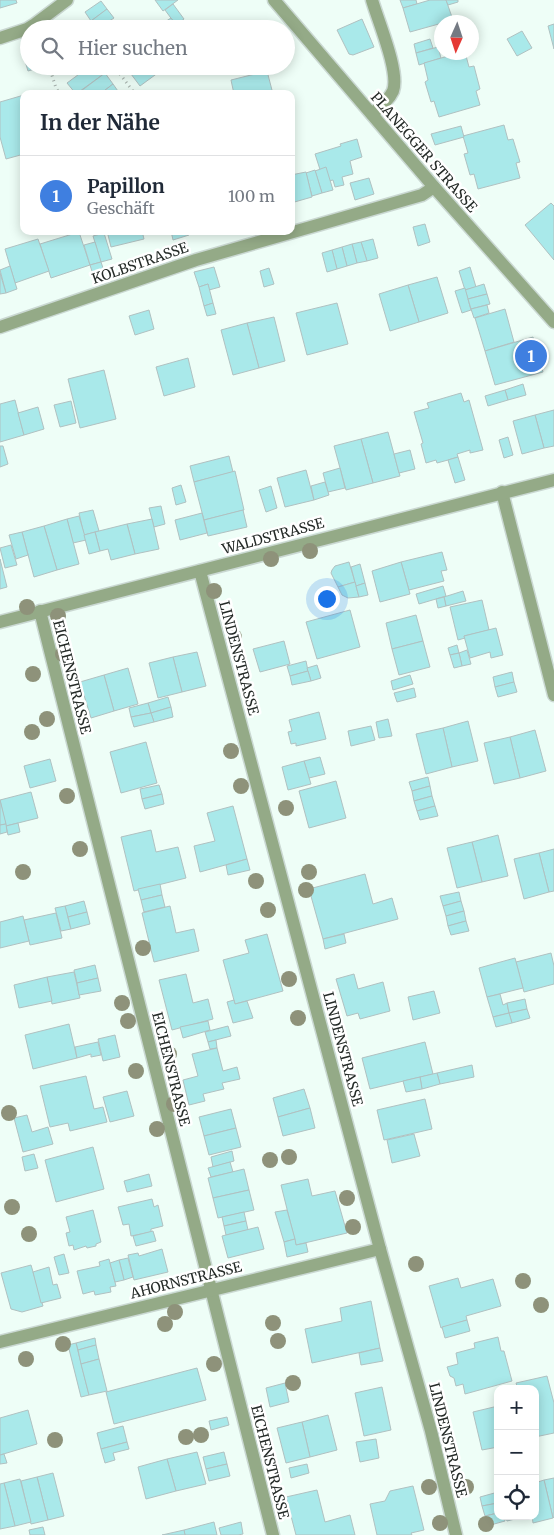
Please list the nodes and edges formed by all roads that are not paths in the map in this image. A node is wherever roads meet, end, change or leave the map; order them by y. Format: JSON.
{"nodes":[{"id":1,"x":68,"y":0,"type":"edge"},
{"id":2,"x":274,"y":0,"type":"edge"},
{"id":3,"x":372,"y":0,"type":"edge"},
{"id":4,"x":40,"y":20,"type":"edge"},
{"id":5,"x":291,"y":20,"type":"edge"},
{"id":6,"x":295,"y":24,"type":"edge"},
{"id":7,"x":20,"y":31,"type":"edge"},
{"id":8,"x":0,"y":38,"type":"edge"},
{"id":9,"x":372,"y":114,"type":"junction"},
{"id":10,"x":434,"y":187,"type":"junction"},
{"id":11,"x":295,"y":232,"type":"edge"},
{"id":12,"x":283,"y":235,"type":"edge"},
{"id":13,"x":554,"y":322,"type":"edge"},
{"id":14,"x":0,"y":327,"type":"edge"},
{"id":15,"x":554,"y":480,"type":"edge"},
{"id":16,"x":502,"y":492,"type":"junction"},
{"id":17,"x":200,"y":571,"type":"junction"},
{"id":18,"x":40,"y":611,"type":"junction"},
{"id":19,"x":0,"y":622,"type":"edge"},
{"id":20,"x":554,"y":695,"type":"edge"},
{"id":21,"x":380,"y":1248,"type":"junction"},
{"id":22,"x":211,"y":1289,"type":"junction"},
{"id":23,"x":0,"y":1342,"type":"edge"},
{"id":24,"x":273,"y":1535,"type":"edge"},
{"id":25,"x":456,"y":1535,"type":"edge"}],
"edges":[{"from":1,"to":4,"type":"street"},
{"from":2,"to":5,"type":"street","name":"PLANEGGER STRASSE"},
{"from":3,"to":9,"type":"street"},
{"from":6,"to":9,"type":"street","name":"PLANEGGER STRASSE"},
{"from":7,"to":8,"type":"street"},
{"from":9,"to":10,"type":"street","name":"PLANEGGER STRASSE"},
{"from":10,"to":11,"type":"street","name":"KOLBSTRASSE"},
{"from":10,"to":13,"type":"street","name":"PLANEGGER STRASSE"},
{"from":12,"to":14,"type":"street","name":"KOLBSTRASSE"},
{"from":15,"to":16,"type":"street","name":"WALDSTRASSE"},
{"from":16,"to":17,"type":"street","name":"WALDSTRASSE"},
{"from":16,"to":20,"type":"street"},
{"from":17,"to":18,"type":"street","name":"WALDSTRASSE"},
{"from":17,"to":21,"type":"street","name":"LINDENSTRASSE"},
{"from":18,"to":19,"type":"street","name":"WALDSTRASSE"},
{"from":18,"to":22,"type":"street","name":"EICHENSTRASSE"},
{"from":21,"to":22,"type":"street","name":"AHORNSTRASSE"},
{"from":21,"to":25,"type":"street","name":"LINDENSTRASSE"},
{"from":22,"to":23,"type":"street","name":"AHORNSTRASSE"},
{"from":22,"to":24,"type":"street","name":"EICHENSTRASSE"}]}
